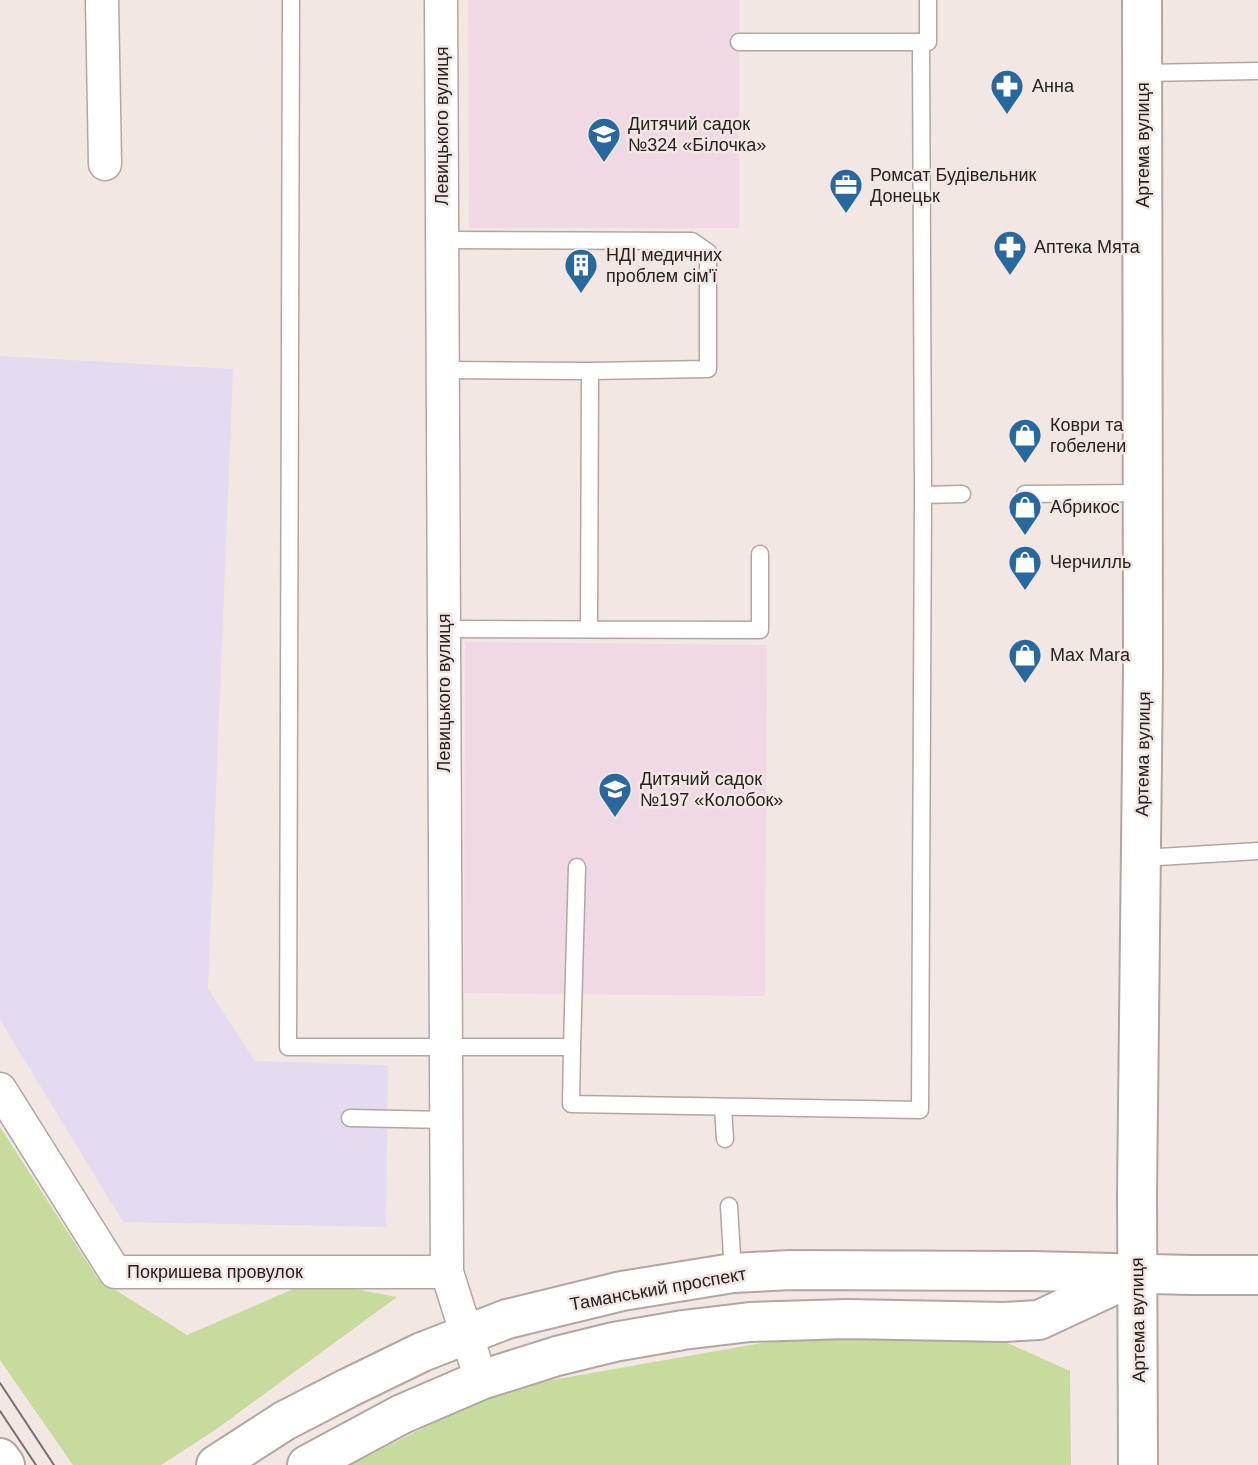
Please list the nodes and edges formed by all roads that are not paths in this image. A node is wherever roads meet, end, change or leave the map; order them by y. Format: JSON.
{"nodes":[{"id":1,"x":103,"y":0,"type":"edge"},
{"id":2,"x":290,"y":0,"type":"edge"},
{"id":3,"x":441,"y":0,"type":"edge"},
{"id":4,"x":928,"y":0,"type":"edge"},
{"id":5,"x":1142,"y":0,"type":"edge"},
{"id":6,"x":739,"y":42,"type":"dead end"},
{"id":7,"x":921,"y":42,"type":"junction"},
{"id":8,"x":1258,"y":71,"type":"edge"},
{"id":9,"x":1142,"y":73,"type":"junction"},
{"id":10,"x":106,"y":163,"type":"dead end"},
{"id":11,"x":442,"y":240,"type":"junction"},
{"id":12,"x":443,"y":370,"type":"junction"},
{"id":13,"x":590,"y":370,"type":"junction"},
{"id":14,"x":1143,"y":493,"type":"junction"},
{"id":15,"x":962,"y":494,"type":"dead end"},
{"id":16,"x":1025,"y":494,"type":"dead end"},
{"id":17,"x":923,"y":495,"type":"junction"},
{"id":18,"x":760,"y":555,"type":"dead end"},
{"id":19,"x":444,"y":629,"type":"junction"},
{"id":20,"x":589,"y":629,"type":"junction"},
{"id":21,"x":1258,"y":851,"type":"edge"},
{"id":22,"x":1142,"y":858,"type":"junction"},
{"id":23,"x":577,"y":867,"type":"dead end"},
{"id":24,"x":445,"y":1046,"type":"junction"},
{"id":25,"x":572,"y":1047,"type":"junction"},
{"id":26,"x":0,"y":1089,"type":"edge"},
{"id":27,"x":723,"y":1107,"type":"junction"},
{"id":28,"x":350,"y":1118,"type":"dead end"},
{"id":29,"x":446,"y":1121,"type":"junction"},
{"id":30,"x":725,"y":1139,"type":"dead end"},
{"id":31,"x":729,"y":1206,"type":"dead end"},
{"id":32,"x":447,"y":1272,"type":"junction"},
{"id":33,"x":733,"y":1273,"type":"junction"},
{"id":34,"x":1137,"y":1274,"type":"junction"},
{"id":35,"x":1258,"y":1275,"type":"edge"},
{"id":36,"x":467,"y":1334,"type":"junction"},
{"id":37,"x":481,"y":1380,"type":"junction"},
{"id":38,"x":0,"y":1458,"type":"edge"},
{"id":39,"x":5,"y":1465,"type":"edge"},
{"id":40,"x":216,"y":1465,"type":"edge"},
{"id":41,"x":307,"y":1465,"type":"edge"},
{"id":42,"x":1139,"y":1465,"type":"edge"}],
"edges":[{"from":1,"to":10,"type":"street"},
{"from":2,"to":24,"type":"lane"},
{"from":3,"to":11,"type":"street","name":"Левицького вулиця"},
{"from":4,"to":7,"type":"lane"},
{"from":5,"to":9,"type":"street","name":"Артема вулиця"},
{"from":6,"to":7,"type":"lane"},
{"from":7,"to":17,"type":"lane"},
{"from":8,"to":9,"type":"lane"},
{"from":9,"to":14,"type":"street","name":"Артема вулиця"},
{"from":11,"to":12,"type":"street","name":"Левицького вулиця"},
{"from":11,"to":13,"type":"lane"},
{"from":12,"to":13,"type":"lane"},
{"from":12,"to":19,"type":"street","name":"Левицького вулиця"},
{"from":13,"to":20,"type":"lane"},
{"from":14,"to":16,"type":"lane"},
{"from":14,"to":22,"type":"street","name":"Артема вулиця"},
{"from":15,"to":17,"type":"lane"},
{"from":17,"to":27,"type":"lane"},
{"from":18,"to":20,"type":"lane"},
{"from":19,"to":20,"type":"lane"},
{"from":19,"to":24,"type":"street","name":"Левицького вулиця"},
{"from":21,"to":22,"type":"lane"},
{"from":22,"to":34,"type":"street","name":"Артема вулиця"},
{"from":23,"to":25,"type":"lane"},
{"from":24,"to":25,"type":"lane"},
{"from":24,"to":29,"type":"street","name":"Левицького вулиця"},
{"from":25,"to":27,"type":"lane"},
{"from":26,"to":32,"type":"street","name":"Покришева провулок"},
{"from":27,"to":30,"type":"lane"},
{"from":28,"to":29,"type":"lane"},
{"from":29,"to":32,"type":"street","name":"Левицького вулиця"},
{"from":31,"to":33,"type":"lane"},
{"from":32,"to":36,"type":"street","name":"Левицького вулиця"},
{"from":33,"to":34,"type":"street","name":"Таманський проспект"},
{"from":33,"to":36,"type":"street","name":"Таманський проспект"},
{"from":34,"to":35,"type":"street","name":"Таманський проспект"},
{"from":34,"to":37,"type":"street","name":"Таманський проспект"},
{"from":34,"to":42,"type":"street","name":"Артема вулиця"},
{"from":36,"to":37,"type":"street","name":"Левицького вулиця"},
{"from":36,"to":40,"type":"street","name":"Таманський проспект"},
{"from":37,"to":41,"type":"street","name":"Таманський проспект"},
{"from":38,"to":39,"type":"street"}]}
